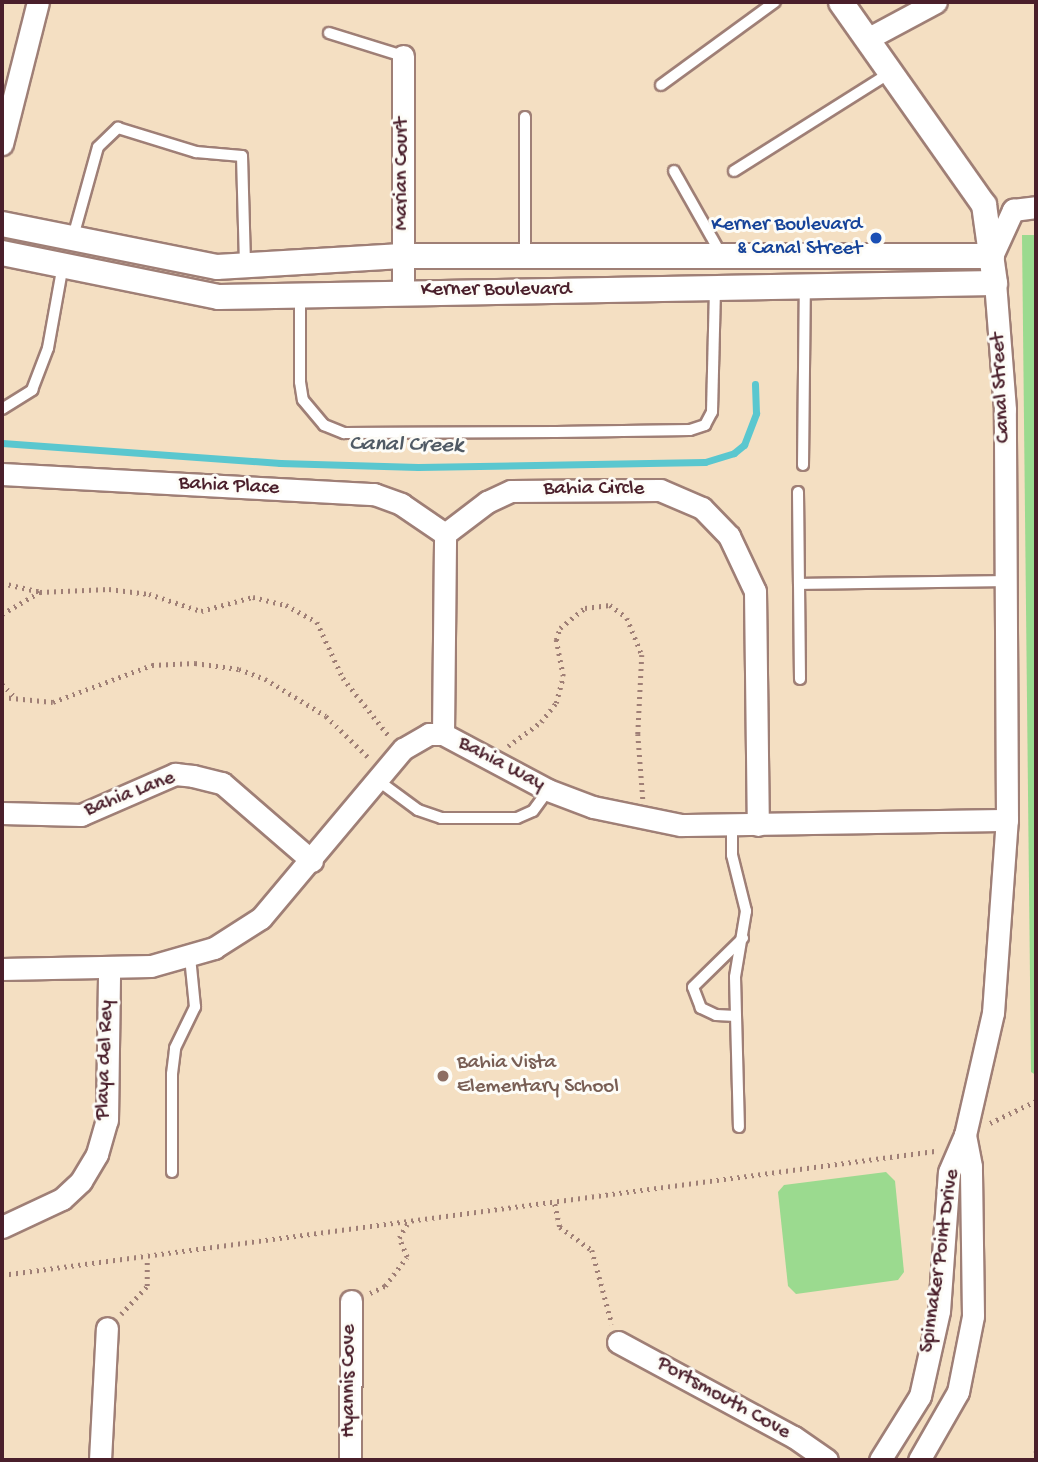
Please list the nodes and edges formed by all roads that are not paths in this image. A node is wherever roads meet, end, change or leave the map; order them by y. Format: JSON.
{"nodes":[{"id":1,"x":38,"y":2,"type":"edge"},
{"id":2,"x":775,"y":2,"type":"edge"},
{"id":3,"x":841,"y":2,"type":"edge"},
{"id":4,"x":936,"y":2,"type":"edge"},
{"id":5,"x":329,"y":33,"type":"dead end"},
{"id":6,"x":867,"y":39,"type":"junction"},
{"id":7,"x":403,"y":57,"type":"joint"},
{"id":8,"x":891,"y":72,"type":"junction"},
{"id":9,"x":661,"y":85,"type":"dead end"},
{"id":10,"x":525,"y":117,"type":"dead end"},
{"id":11,"x":2,"y":144,"type":"edge"},
{"id":12,"x":674,"y":171,"type":"dead end"},
{"id":13,"x":734,"y":172,"type":"dead end"},
{"id":14,"x":1036,"y":207,"type":"edge"},
{"id":15,"x":2,"y":223,"type":"edge"},
{"id":16,"x":73,"y":237,"type":"junction"},
{"id":17,"x":2,"y":253,"type":"edge"},
{"id":18,"x":402,"y":256,"type":"junction"},
{"id":19,"x":525,"y":256,"type":"junction"},
{"id":20,"x":722,"y":256,"type":"junction"},
{"id":21,"x":992,"y":256,"type":"junction"},
{"id":22,"x":63,"y":265,"type":"junction"},
{"id":23,"x":245,"y":268,"type":"junction"},
{"id":24,"x":995,"y":283,"type":"junction"},
{"id":25,"x":805,"y":286,"type":"junction"},
{"id":26,"x":715,"y":290,"type":"junction"},
{"id":27,"x":403,"y":292,"type":"junction"},
{"id":28,"x":300,"y":296,"type":"junction"},
{"id":29,"x":2,"y":408,"type":"edge"},
{"id":30,"x":803,"y":465,"type":"dead end"},
{"id":31,"x":2,"y":474,"type":"edge"},
{"id":32,"x":798,"y":492,"type":"dead end"},
{"id":33,"x":445,"y":534,"type":"junction"},
{"id":34,"x":1005,"y":581,"type":"junction"},
{"id":35,"x":799,"y":584,"type":"junction"},
{"id":36,"x":800,"y":679,"type":"dead end"},
{"id":37,"x":443,"y":734,"type":"junction"},
{"id":38,"x":380,"y":775,"type":"junction"},
{"id":39,"x":548,"y":790,"type":"junction"},
{"id":40,"x":2,"y":813,"type":"edge"},
{"id":41,"x":1007,"y":820,"type":"junction"},
{"id":42,"x":732,"y":825,"type":"junction"},
{"id":43,"x":758,"y":825,"type":"junction"},
{"id":44,"x":312,"y":861,"type":"junction"},
{"id":45,"x":743,"y":938,"type":"junction"},
{"id":46,"x":190,"y":957,"type":"junction"},
{"id":47,"x":109,"y":968,"type":"junction"},
{"id":48,"x":2,"y":969,"type":"edge"},
{"id":49,"x":736,"y":1016,"type":"junction"},
{"id":50,"x":739,"y":1127,"type":"dead end"},
{"id":51,"x":965,"y":1135,"type":"junction"},
{"id":52,"x":172,"y":1172,"type":"dead end"},
{"id":53,"x":2,"y":1227,"type":"edge"},
{"id":54,"x":351,"y":1301,"type":"road end"},
{"id":55,"x":107,"y":1328,"type":"road end"},
{"id":56,"x":618,"y":1342,"type":"road end"},
{"id":57,"x":100,"y":1460,"type":"edge"},
{"id":58,"x":350,"y":1460,"type":"edge"},
{"id":59,"x":827,"y":1460,"type":"edge"},
{"id":60,"x":880,"y":1460,"type":"edge"},
{"id":61,"x":919,"y":1460,"type":"edge"}],
"edges":[{"from":1,"to":11,"type":"street"},
{"from":2,"to":9,"type":"lane"},
{"from":3,"to":6,"type":"street","name":"Canal Street"},
{"from":4,"to":6,"type":"street"},
{"from":5,"to":7,"type":"lane"},
{"from":6,"to":8,"type":"street","name":"Canal Street"},
{"from":7,"to":18,"type":"street","name":"Marian Court"},
{"from":8,"to":13,"type":"lane"},
{"from":8,"to":21,"type":"street","name":"Canal Street"},
{"from":10,"to":19,"type":"lane"},
{"from":12,"to":20,"type":"lane"},
{"from":14,"to":21,"type":"street"},
{"from":15,"to":16,"type":"street","name":"Kerner Boulevard"},
{"from":16,"to":23,"type":"street","name":"Kerner Boulevard"},
{"from":16,"to":23,"type":"lane"},
{"from":17,"to":22,"type":"street","name":"Kerner Boulevard"},
{"from":18,"to":19,"type":"street","name":"Kerner Boulevard"},
{"from":18,"to":23,"type":"street","name":"Kerner Boulevard"},
{"from":18,"to":27,"type":"street","name":"Marian Court"},
{"from":19,"to":20,"type":"street","name":"Kerner Boulevard"},
{"from":20,"to":21,"type":"street","name":"Kerner Boulevard"},
{"from":21,"to":24,"type":"street","name":"Canal Street"},
{"from":22,"to":28,"type":"street","name":"Kerner Boulevard"},
{"from":22,"to":29,"type":"lane"},
{"from":24,"to":25,"type":"street","name":"Kerner Boulevard"},
{"from":24,"to":34,"type":"street","name":"Canal Street"},
{"from":25,"to":26,"type":"street","name":"Kerner Boulevard"},
{"from":25,"to":30,"type":"lane"},
{"from":26,"to":27,"type":"street","name":"Kerner Boulevard"},
{"from":26,"to":28,"type":"lane"},
{"from":27,"to":28,"type":"street","name":"Kerner Boulevard"},
{"from":31,"to":33,"type":"street","name":"Bahia Place"},
{"from":32,"to":35,"type":"lane"},
{"from":33,"to":37,"type":"street"},
{"from":33,"to":43,"type":"street","name":"Bahia Circle"},
{"from":34,"to":35,"type":"lane"},
{"from":34,"to":41,"type":"street","name":"Canal Street"},
{"from":35,"to":36,"type":"lane"},
{"from":37,"to":38,"type":"street","name":"Bahia Way"},
{"from":37,"to":39,"type":"street","name":"Bahia Way"},
{"from":38,"to":39,"type":"lane"},
{"from":38,"to":44,"type":"street","name":"Bahia Way"},
{"from":39,"to":42,"type":"street","name":"Bahia Way"},
{"from":40,"to":44,"type":"street","name":"Bahia Lane"},
{"from":41,"to":43,"type":"street","name":"Bahia Way"},
{"from":41,"to":51,"type":"street","name":"Spinnaker Point Drive"},
{"from":42,"to":43,"type":"street","name":"Bahia Way"},
{"from":42,"to":45,"type":"lane"},
{"from":44,"to":46,"type":"street","name":"Bahia Way"},
{"from":45,"to":49,"type":"lane"},
{"from":45,"to":49,"type":"lane"},
{"from":46,"to":47,"type":"street","name":"Bahia Way"},
{"from":46,"to":52,"type":"lane"},
{"from":47,"to":48,"type":"street","name":"Bahia Way"},
{"from":47,"to":53,"type":"street","name":"Playa del Rey"},
{"from":49,"to":50,"type":"lane"},
{"from":51,"to":60,"type":"street","name":"Spinnaker Point Drive"},
{"from":51,"to":61,"type":"street","name":"Spinnaker Point Drive"},
{"from":54,"to":58,"type":"street","name":"Hyannis Cove"},
{"from":55,"to":57,"type":"street"},
{"from":56,"to":59,"type":"street","name":"Portsmouth Cove"}]}
